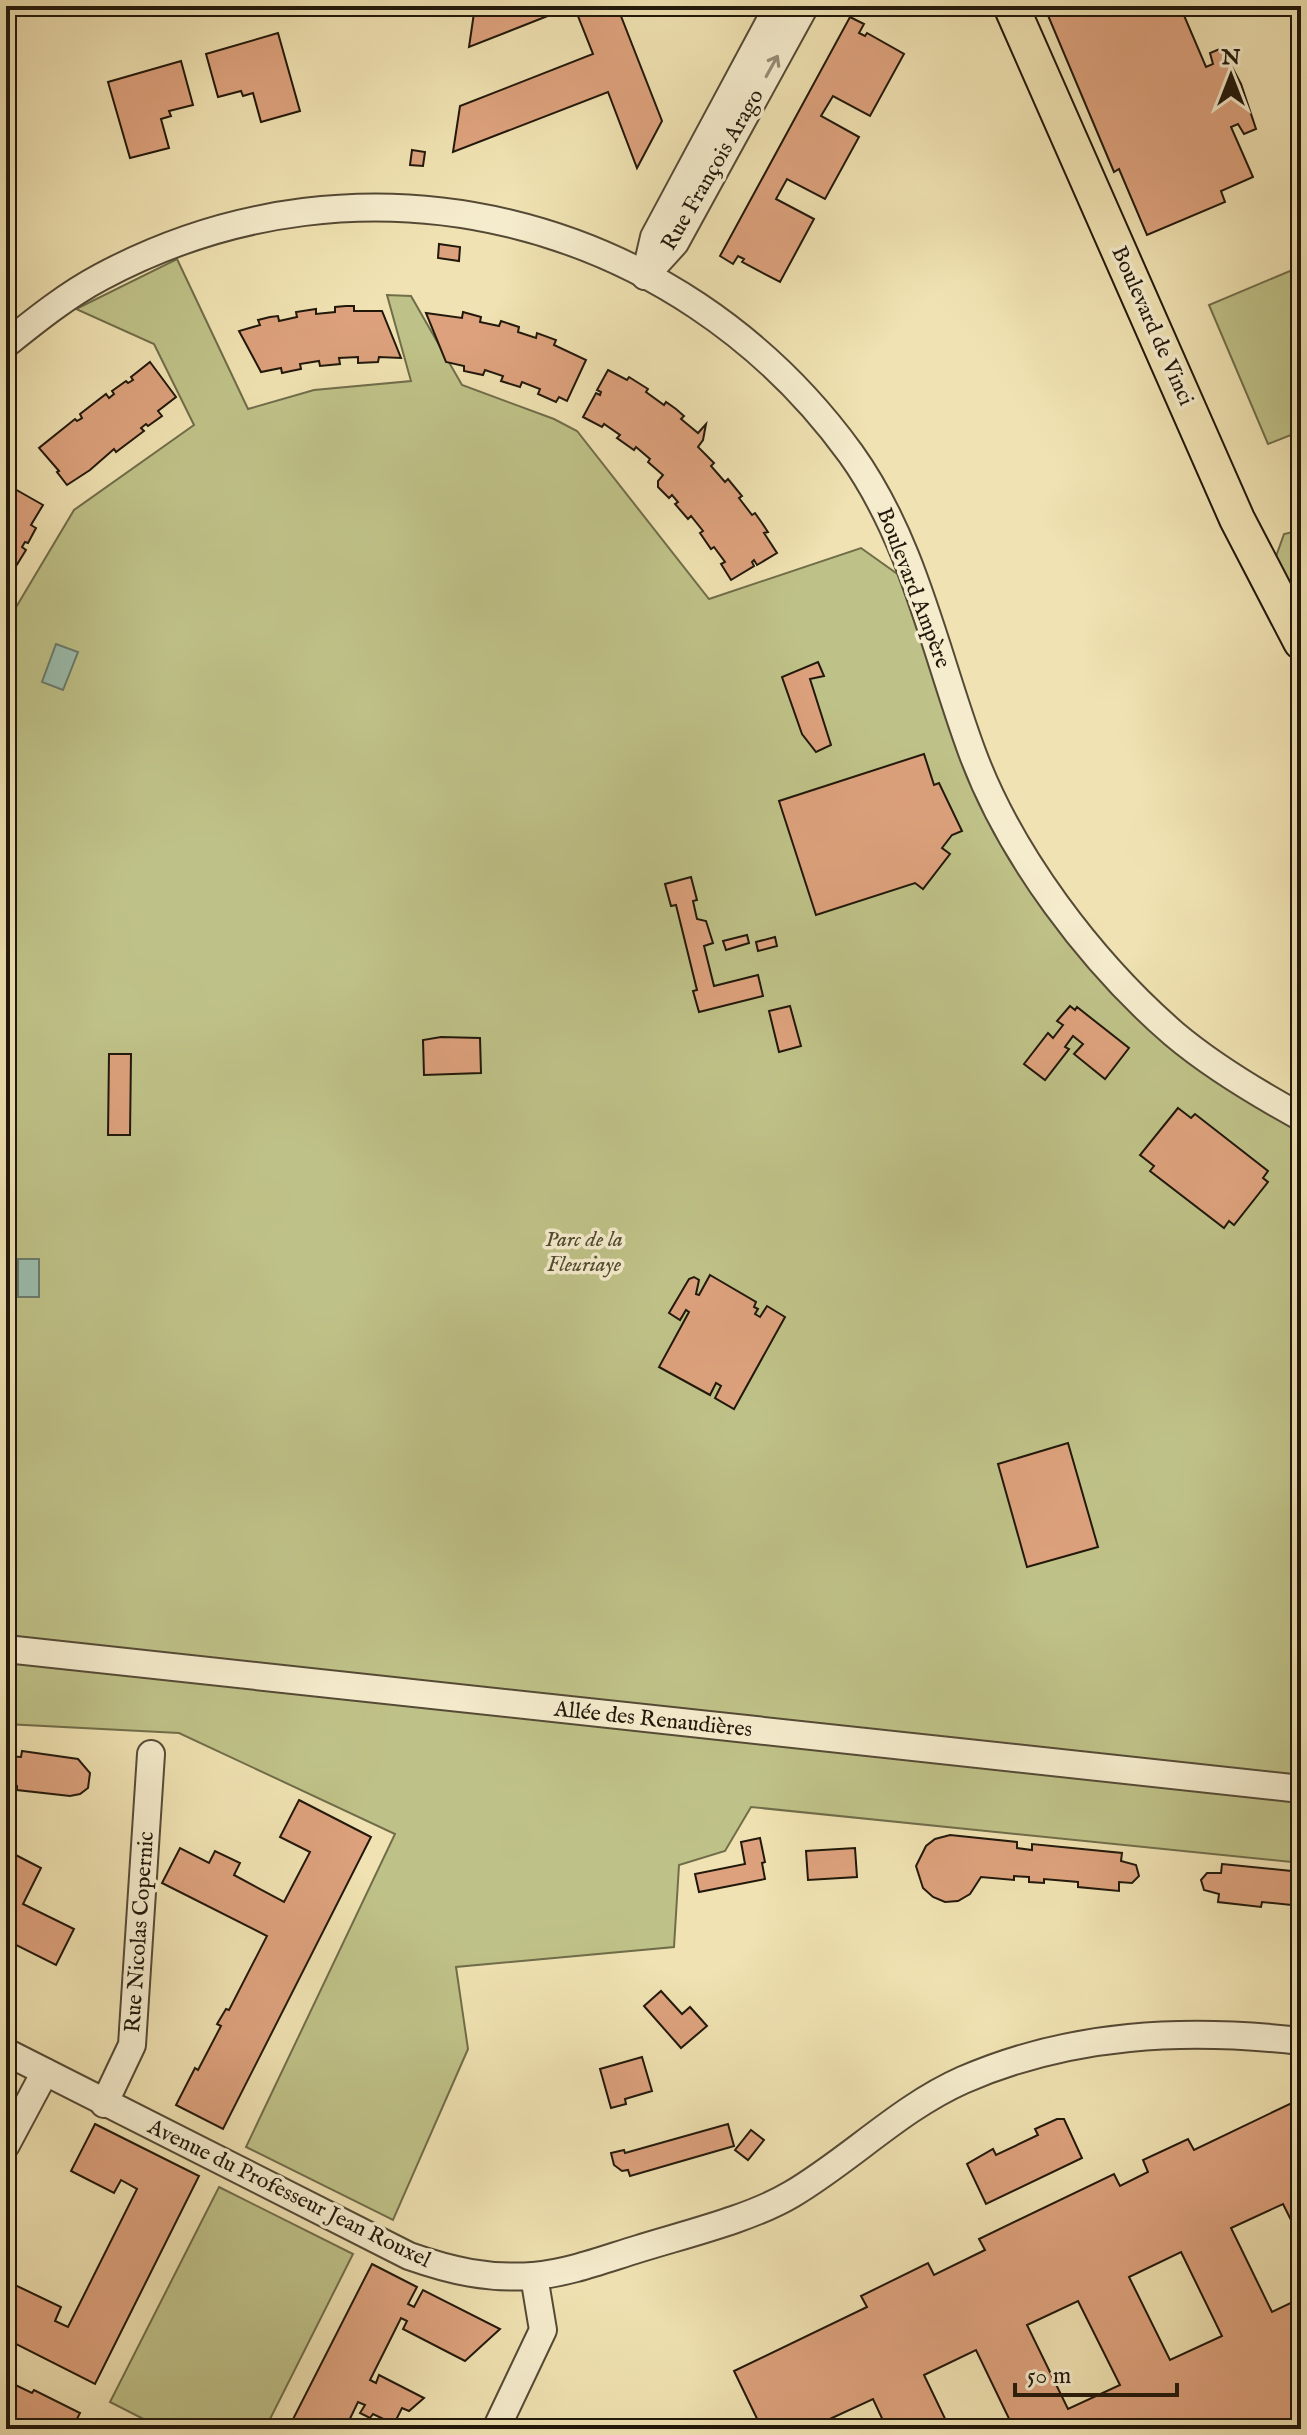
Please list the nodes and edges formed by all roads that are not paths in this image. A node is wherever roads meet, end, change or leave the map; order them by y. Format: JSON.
{"nodes":[{"id":1,"x":778,"y":6,"type":"edge"},
{"id":2,"x":805,"y":6,"type":"edge"},
{"id":3,"x":1011,"y":6,"type":"edge"},
{"id":4,"x":645,"y":276,"type":"junction"},
{"id":5,"x":6,"y":344,"type":"edge"},
{"id":6,"x":1301,"y":642,"type":"edge"},
{"id":7,"x":1301,"y":1117,"type":"edge"},
{"id":8,"x":6,"y":1649,"type":"edge"},
{"id":9,"x":151,"y":1754,"type":"dead end"},
{"id":10,"x":1301,"y":1789,"type":"edge"},
{"id":11,"x":1301,"y":2041,"type":"edge"},
{"id":12,"x":6,"y":2052,"type":"edge"},
{"id":13,"x":45,"y":2072,"type":"junction"},
{"id":14,"x":104,"y":2104,"type":"junction"},
{"id":15,"x":6,"y":2145,"type":"edge"},
{"id":16,"x":534,"y":2276,"type":"junction"},
{"id":17,"x":496,"y":2429,"type":"edge"}],
"edges":[{"from":1,"to":4,"type":"street","name":"Rue François Arago"},
{"from":4,"to":2,"type":"street","name":"Rue François Arago","one_way":true},
{"from":3,"to":6,"type":"main road","name":"Boulevard de Vinci"},
{"from":4,"to":5,"type":"street","name":"Boulevard Ampère"},
{"from":4,"to":7,"type":"street","name":"Boulevard Ampère"},
{"from":8,"to":10,"type":"street","name":"Allée des Renaudières"},
{"from":9,"to":14,"type":"street","name":"Rue Nicolas Copernic"},
{"from":11,"to":16,"type":"street","name":"Avenue du Professeur Jean Rouxel"},
{"from":12,"to":13,"type":"street","name":"Avenue du Professeur Jean Rouxel"},
{"from":13,"to":14,"type":"street","name":"Avenue du Professeur Jean Rouxel"},
{"from":13,"to":15,"type":"street"},
{"from":14,"to":16,"type":"street","name":"Avenue du Professeur Jean Rouxel"},
{"from":16,"to":17,"type":"street"}]}
